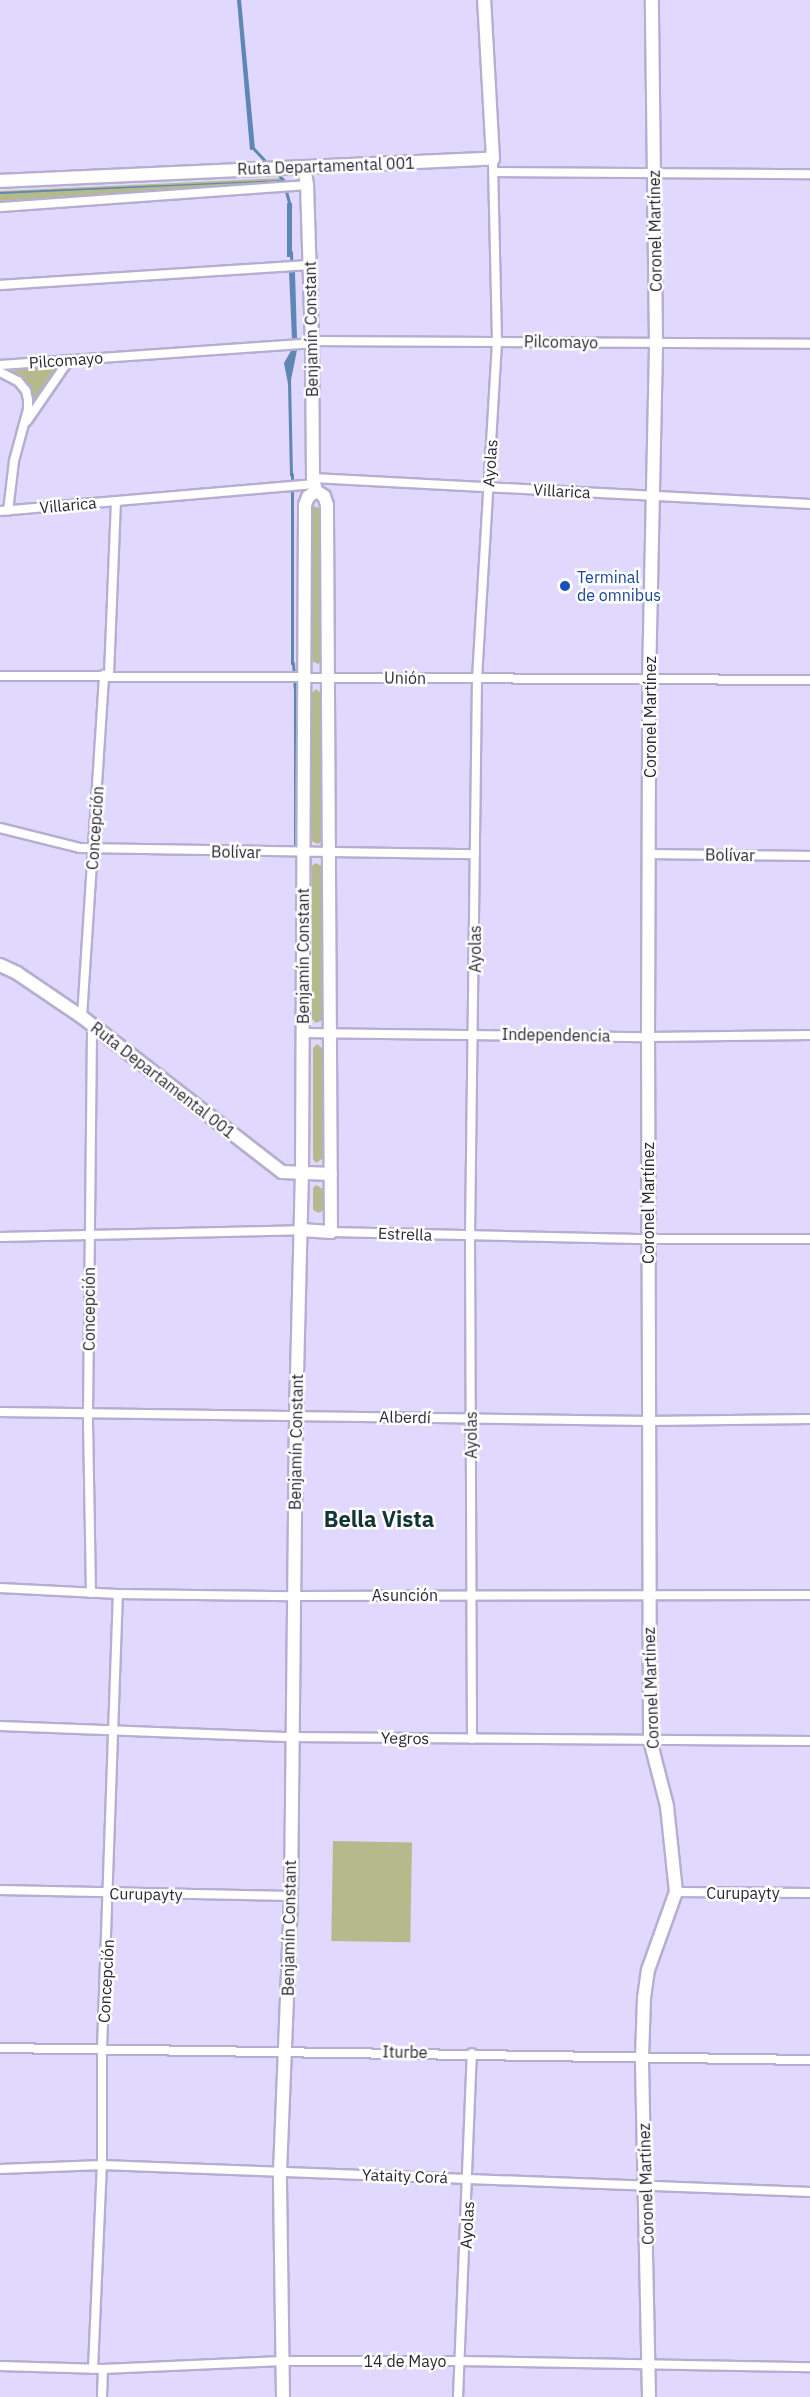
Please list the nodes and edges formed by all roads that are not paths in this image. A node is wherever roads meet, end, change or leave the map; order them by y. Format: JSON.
{"nodes":[{"id":1,"x":484,"y":0,"type":"edge"},
{"id":2,"x":652,"y":0,"type":"edge"},
{"id":3,"x":493,"y":166,"type":"junction"},
{"id":4,"x":304,"y":167,"type":"junction"},
{"id":5,"x":810,"y":174,"type":"edge"},
{"id":6,"x":654,"y":175,"type":"junction"},
{"id":7,"x":0,"y":181,"type":"edge"},
{"id":8,"x":307,"y":185,"type":"junction"},
{"id":9,"x":0,"y":207,"type":"edge"},
{"id":10,"x":309,"y":265,"type":"junction"},
{"id":11,"x":0,"y":285,"type":"edge"},
{"id":12,"x":497,"y":341,"type":"junction"},
{"id":13,"x":312,"y":342,"type":"junction"},
{"id":14,"x":656,"y":343,"type":"junction"},
{"id":15,"x":810,"y":344,"type":"edge"},
{"id":16,"x":69,"y":360,"type":"junction"},
{"id":17,"x":0,"y":365,"type":"edge"},
{"id":18,"x":0,"y":372,"type":"edge"},
{"id":19,"x":23,"y":426,"type":"junction"},
{"id":20,"x":315,"y":484,"type":"junction"},
{"id":21,"x":488,"y":487,"type":"junction"},
{"id":22,"x":653,"y":496,"type":"junction"},
{"id":23,"x":116,"y":501,"type":"junction"},
{"id":24,"x":810,"y":504,"type":"edge"},
{"id":25,"x":4,"y":511,"type":"edge"},
{"id":26,"x":106,"y":675,"type":"junction"},
{"id":27,"x":0,"y":676,"type":"edge"},
{"id":28,"x":297,"y":677,"type":"junction"},
{"id":29,"x":328,"y":678,"type":"junction"},
{"id":30,"x":477,"y":679,"type":"junction"},
{"id":31,"x":810,"y":680,"type":"edge"},
{"id":32,"x":649,"y":681,"type":"junction"},
{"id":33,"x":0,"y":828,"type":"edge"},
{"id":34,"x":94,"y":848,"type":"junction"},
{"id":35,"x":304,"y":853,"type":"junction"},
{"id":36,"x":329,"y":854,"type":"junction"},
{"id":37,"x":475,"y":854,"type":"junction"},
{"id":38,"x":650,"y":854,"type":"junction"},
{"id":39,"x":810,"y":856,"type":"edge"},
{"id":40,"x":0,"y":965,"type":"edge"},
{"id":41,"x":87,"y":1021,"type":"junction"},
{"id":42,"x":474,"y":1033,"type":"junction"},
{"id":43,"x":303,"y":1034,"type":"junction"},
{"id":44,"x":330,"y":1034,"type":"junction"},
{"id":45,"x":810,"y":1035,"type":"edge"},
{"id":46,"x":648,"y":1037,"type":"junction"},
{"id":47,"x":302,"y":1173,"type":"junction"},
{"id":48,"x":331,"y":1174,"type":"junction"},
{"id":49,"x":301,"y":1230,"type":"junction"},
{"id":50,"x":331,"y":1232,"type":"junction"},
{"id":51,"x":89,"y":1236,"type":"junction"},
{"id":52,"x":470,"y":1236,"type":"junction"},
{"id":53,"x":0,"y":1237,"type":"edge"},
{"id":54,"x":649,"y":1239,"type":"junction"},
{"id":55,"x":810,"y":1239,"type":"edge"},
{"id":56,"x":0,"y":1412,"type":"edge"},
{"id":57,"x":88,"y":1413,"type":"junction"},
{"id":58,"x":296,"y":1416,"type":"junction"},
{"id":59,"x":471,"y":1418,"type":"junction"},
{"id":60,"x":810,"y":1419,"type":"edge"},
{"id":61,"x":648,"y":1421,"type":"junction"},
{"id":62,"x":0,"y":1588,"type":"edge"},
{"id":63,"x":91,"y":1593,"type":"junction"},
{"id":64,"x":118,"y":1594,"type":"junction"},
{"id":65,"x":471,"y":1594,"type":"junction"},
{"id":66,"x":810,"y":1595,"type":"edge"},
{"id":67,"x":293,"y":1596,"type":"junction"},
{"id":68,"x":649,"y":1596,"type":"junction"},
{"id":69,"x":0,"y":1726,"type":"edge"},
{"id":70,"x":115,"y":1729,"type":"junction"},
{"id":71,"x":292,"y":1737,"type":"junction"},
{"id":72,"x":472,"y":1739,"type":"junction"},
{"id":73,"x":650,"y":1740,"type":"junction"},
{"id":74,"x":810,"y":1741,"type":"edge"},
{"id":75,"x":0,"y":1890,"type":"edge"},
{"id":76,"x":676,"y":1892,"type":"junction"},
{"id":77,"x":110,"y":1893,"type":"junction"},
{"id":78,"x":810,"y":1893,"type":"edge"},
{"id":79,"x":291,"y":1896,"type":"junction"},
{"id":80,"x":0,"y":2048,"type":"edge"},
{"id":81,"x":102,"y":2049,"type":"junction"},
{"id":82,"x":286,"y":2051,"type":"junction"},
{"id":83,"x":472,"y":2053,"type":"junction"},
{"id":84,"x":642,"y":2058,"type":"junction"},
{"id":85,"x":810,"y":2060,"type":"edge"},
{"id":86,"x":102,"y":2165,"type":"junction"},
{"id":87,"x":0,"y":2169,"type":"edge"},
{"id":88,"x":280,"y":2172,"type":"junction"},
{"id":89,"x":469,"y":2178,"type":"junction"},
{"id":90,"x":646,"y":2185,"type":"junction"},
{"id":91,"x":810,"y":2192,"type":"edge"},
{"id":92,"x":282,"y":2361,"type":"junction"},
{"id":93,"x":459,"y":2361,"type":"junction"},
{"id":94,"x":0,"y":2366,"type":"edge"},
{"id":95,"x":650,"y":2366,"type":"junction"},
{"id":96,"x":810,"y":2367,"type":"edge"},
{"id":97,"x":98,"y":2369,"type":"junction"},
{"id":98,"x":102,"y":2397,"type":"edge"},
{"id":99,"x":283,"y":2397,"type":"edge"},
{"id":100,"x":458,"y":2397,"type":"edge"},
{"id":101,"x":648,"y":2397,"type":"edge"}],
"edges":[{"from":1,"to":3,"type":"street"},
{"from":2,"to":6,"type":"street","name":"Coronel Martínez"},
{"from":3,"to":4,"type":"street","name":"Ruta Departamental 001"},
{"from":3,"to":6,"type":"street"},
{"from":3,"to":12,"type":"street","name":"Ayolas"},
{"from":4,"to":7,"type":"street","name":"Ruta Departamental 001"},
{"from":4,"to":8,"type":"street","name":"Benjamín Constant"},
{"from":5,"to":6,"type":"street"},
{"from":6,"to":14,"type":"street","name":"Coronel Martínez"},
{"from":8,"to":9,"type":"street"},
{"from":8,"to":10,"type":"street","name":"Benjamín Constant"},
{"from":10,"to":11,"type":"street"},
{"from":10,"to":13,"type":"street","name":"Benjamín Constant"},
{"from":12,"to":13,"type":"street","name":"Pilcomayo"},
{"from":12,"to":14,"type":"street","name":"Pilcomayo"},
{"from":12,"to":21,"type":"street","name":"Ayolas"},
{"from":13,"to":16,"type":"street","name":"Pilcomayo"},
{"from":13,"to":20,"type":"street","name":"Benjamín Constant"},
{"from":14,"to":15,"type":"street","name":"Pilcomayo"},
{"from":14,"to":22,"type":"street","name":"Coronel Martínez"},
{"from":16,"to":17,"type":"street","name":"Pilcomayo"},
{"from":16,"to":19,"type":"street"},
{"from":18,"to":19,"type":"street"},
{"from":19,"to":25,"type":"street"},
{"from":20,"to":21,"type":"street","name":"Villarica"},
{"from":20,"to":23,"type":"street","name":"Villarica"},
{"from":20,"to":28,"type":"street","name":"Benjamín Constant"},
{"from":20,"to":29,"type":"street","name":"Benjamín Constant"},
{"from":21,"to":22,"type":"street","name":"Villarica"},
{"from":21,"to":30,"type":"street","name":"Ayolas"},
{"from":22,"to":24,"type":"street","name":"Villarica"},
{"from":22,"to":32,"type":"street","name":"Coronel Martínez"},
{"from":23,"to":25,"type":"street","name":"Villarica"},
{"from":23,"to":26,"type":"street","name":"Concepción"},
{"from":26,"to":27,"type":"street","name":"Unión"},
{"from":26,"to":28,"type":"street","name":"Unión"},
{"from":26,"to":34,"type":"street","name":"Concepción"},
{"from":28,"to":29,"type":"street","name":"Unión"},
{"from":28,"to":35,"type":"street","name":"Benjamín Constant"},
{"from":29,"to":30,"type":"street","name":"Unión"},
{"from":29,"to":36,"type":"street","name":"Benjamín Constant"},
{"from":30,"to":32,"type":"street","name":"Unión"},
{"from":30,"to":37,"type":"street","name":"Ayolas"},
{"from":31,"to":32,"type":"street","name":"Unión"},
{"from":32,"to":38,"type":"street","name":"Coronel Martínez"},
{"from":33,"to":34,"type":"street","name":"Bolívar"},
{"from":34,"to":35,"type":"street","name":"Bolívar"},
{"from":34,"to":41,"type":"street","name":"Concepción"},
{"from":35,"to":36,"type":"street","name":"Bolívar"},
{"from":35,"to":43,"type":"street","name":"Benjamín Constant"},
{"from":36,"to":37,"type":"street","name":"Bolívar"},
{"from":36,"to":44,"type":"street","name":"Benjamín Constant"},
{"from":37,"to":42,"type":"street","name":"Ayolas"},
{"from":38,"to":39,"type":"street","name":"Bolívar"},
{"from":38,"to":46,"type":"street","name":"Coronel Martínez"},
{"from":40,"to":41,"type":"street","name":"Ruta Departamental 001"},
{"from":41,"to":47,"type":"street","name":"Ruta Departamental 001"},
{"from":41,"to":51,"type":"street","name":"Concepción"},
{"from":42,"to":44,"type":"street","name":"Independencia"},
{"from":42,"to":46,"type":"street","name":"Independencia"},
{"from":42,"to":52,"type":"street","name":"Ayolas"},
{"from":43,"to":44,"type":"street","name":"Independencia"},
{"from":43,"to":47,"type":"street","name":"Benjamín Constant"},
{"from":44,"to":48,"type":"street","name":"Benjamín Constant"},
{"from":45,"to":46,"type":"street","name":"Independencia"},
{"from":46,"to":54,"type":"street","name":"Coronel Martínez"},
{"from":47,"to":48,"type":"street","name":"Ruta Departamental 001"},
{"from":47,"to":49,"type":"street","name":"Benjamín Constant"},
{"from":48,"to":50,"type":"street","name":"Benjamín Constant"},
{"from":49,"to":50,"type":"street","name":"Estrella"},
{"from":49,"to":51,"type":"street","name":"Estrella"},
{"from":49,"to":58,"type":"street","name":"Benjamín Constant"},
{"from":50,"to":52,"type":"street","name":"Estrella"},
{"from":51,"to":53,"type":"street","name":"Estrella"},
{"from":51,"to":57,"type":"street","name":"Concepción"},
{"from":52,"to":54,"type":"street","name":"Estrella"},
{"from":52,"to":59,"type":"street","name":"Ayolas"},
{"from":54,"to":55,"type":"street","name":"Estrella"},
{"from":54,"to":61,"type":"street","name":"Coronel Martínez"},
{"from":56,"to":57,"type":"street","name":"Alberdí"},
{"from":57,"to":58,"type":"street","name":"Alberdí"},
{"from":57,"to":63,"type":"street","name":"Concepción"},
{"from":58,"to":59,"type":"street","name":"Alberdí"},
{"from":58,"to":67,"type":"street","name":"Benjamín Constant"},
{"from":59,"to":61,"type":"street","name":"Alberdí"},
{"from":59,"to":65,"type":"street","name":"Ayolas"},
{"from":60,"to":61,"type":"street","name":"Alberdí"},
{"from":61,"to":68,"type":"street","name":"Coronel Martínez"},
{"from":62,"to":63,"type":"street","name":"Asunción"},
{"from":63,"to":64,"type":"street","name":"Asunción"},
{"from":64,"to":67,"type":"street","name":"Asunción"},
{"from":64,"to":70,"type":"street","name":"Concepción"},
{"from":65,"to":67,"type":"street","name":"Asunción"},
{"from":65,"to":68,"type":"street","name":"Asunción"},
{"from":65,"to":72,"type":"street","name":"Ayolas"},
{"from":66,"to":68,"type":"street","name":"Asunción"},
{"from":67,"to":71,"type":"street","name":"Benjamín Constant"},
{"from":68,"to":73,"type":"street","name":"Coronel Martínez"},
{"from":69,"to":70,"type":"street","name":"Yegros"},
{"from":70,"to":71,"type":"street","name":"Yegros"},
{"from":70,"to":77,"type":"street","name":"Concepción"},
{"from":71,"to":72,"type":"street","name":"Yegros"},
{"from":71,"to":79,"type":"street","name":"Benjamín Constant"},
{"from":72,"to":73,"type":"street","name":"Yegros"},
{"from":73,"to":74,"type":"street","name":"Yegros"},
{"from":73,"to":76,"type":"street","name":"Coronel Martínez"},
{"from":75,"to":77,"type":"street","name":"Curupayty"},
{"from":76,"to":78,"type":"street","name":"Curupayty"},
{"from":76,"to":84,"type":"street","name":"Coronel Martínez"},
{"from":77,"to":79,"type":"street","name":"Curupayty"},
{"from":77,"to":81,"type":"street","name":"Concepción"},
{"from":79,"to":82,"type":"street","name":"Benjamín Constant"},
{"from":80,"to":81,"type":"street","name":"Iturbe"},
{"from":81,"to":82,"type":"street","name":"Iturbe"},
{"from":81,"to":86,"type":"street","name":"Concepción"},
{"from":82,"to":83,"type":"street","name":"Iturbe"},
{"from":82,"to":88,"type":"street","name":"Benjamín Constant"},
{"from":83,"to":84,"type":"street","name":"Iturbe"},
{"from":83,"to":89,"type":"street","name":"Ayolas"},
{"from":84,"to":85,"type":"street","name":"Iturbe"},
{"from":84,"to":90,"type":"street","name":"Coronel Martínez"},
{"from":86,"to":87,"type":"street","name":"Yataity Corá"},
{"from":86,"to":88,"type":"street","name":"Yataity Corá"},
{"from":86,"to":97,"type":"street","name":"Concepción"},
{"from":88,"to":89,"type":"street","name":"Yataity Corá"},
{"from":88,"to":92,"type":"street","name":"Benjamín Constant"},
{"from":89,"to":90,"type":"street","name":"Yataity Corá"},
{"from":89,"to":93,"type":"street","name":"Ayolas"},
{"from":90,"to":91,"type":"street","name":"Yataity Corá"},
{"from":90,"to":95,"type":"street","name":"Coronel Martínez"},
{"from":92,"to":93,"type":"street","name":"14 de Mayo"},
{"from":92,"to":97,"type":"street","name":"14 de Mayo"},
{"from":92,"to":99,"type":"street","name":"Benjamín Constant"},
{"from":93,"to":95,"type":"street","name":"14 de Mayo"},
{"from":93,"to":100,"type":"street","name":"Ayolas"},
{"from":94,"to":97,"type":"street","name":"14 de Mayo"},
{"from":95,"to":96,"type":"street","name":"14 de Mayo"},
{"from":95,"to":101,"type":"street","name":"Coronel Martínez"},
{"from":97,"to":98,"type":"street","name":"Concepción"}]}
